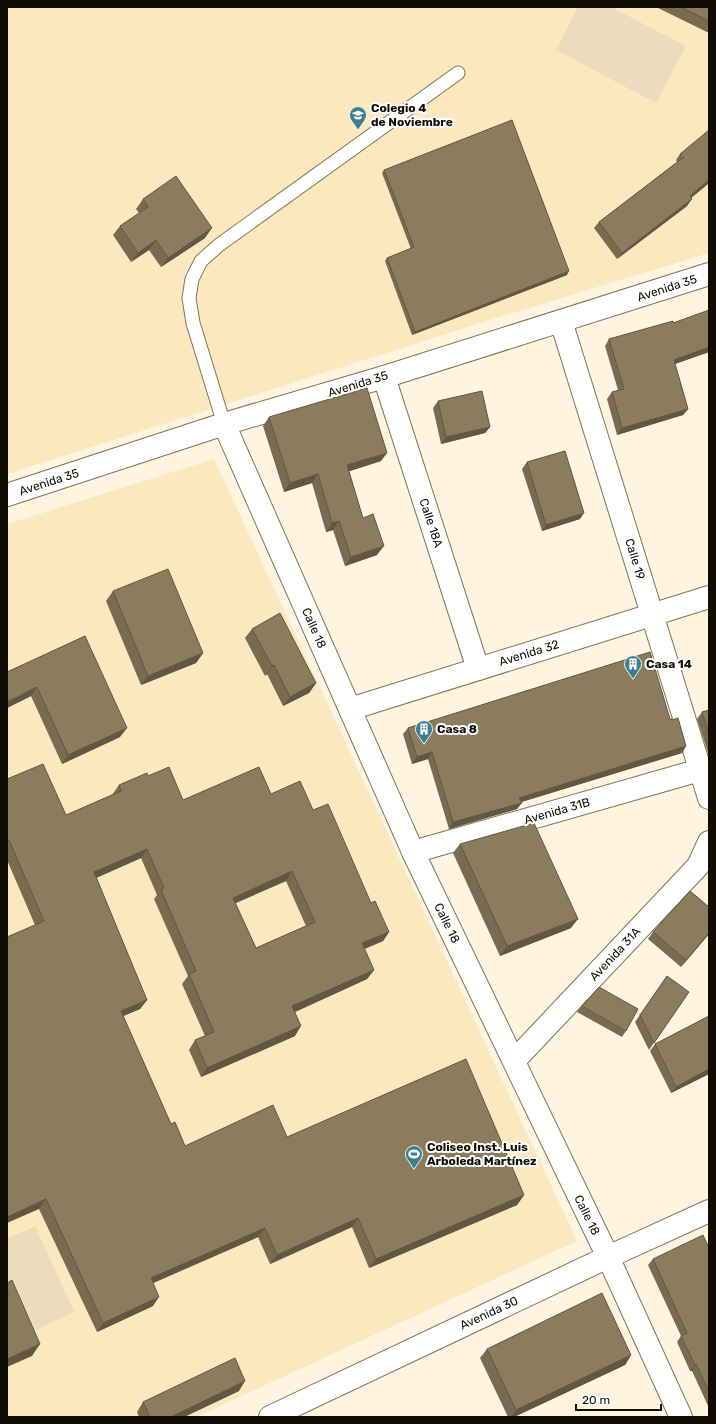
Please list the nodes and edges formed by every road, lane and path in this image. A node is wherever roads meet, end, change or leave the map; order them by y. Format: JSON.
{"nodes":[{"id":1,"x":458,"y":73,"type":"dead end"},
{"id":2,"x":709,"y":274,"type":"edge"},
{"id":3,"x":561,"y":321,"type":"junction"},
{"id":4,"x":384,"y":377,"type":"junction"},
{"id":5,"x":224,"y":424,"type":"junction"},
{"id":6,"x":7,"y":496,"type":"edge"},
{"id":7,"x":709,"y":597,"type":"edge"},
{"id":8,"x":653,"y":615,"type":"junction"},
{"id":9,"x":478,"y":669,"type":"junction"},
{"id":10,"x":350,"y":709,"type":"junction"},
{"id":11,"x":700,"y":770,"type":"junction"},
{"id":12,"x":709,"y":798,"type":"edge"},
{"id":13,"x":709,"y":842,"type":"edge"},
{"id":14,"x":413,"y":852,"type":"junction"},
{"id":15,"x":514,"y":1061,"type":"junction"},
{"id":16,"x":709,"y":1211,"type":"edge"},
{"id":17,"x":608,"y":1257,"type":"junction"},
{"id":18,"x":270,"y":1417,"type":"edge"},
{"id":19,"x":681,"y":1417,"type":"edge"}],
"edges":[{"from":1,"to":5,"type":"lane"},
{"from":2,"to":3,"type":"street","name":"Avenida 35"},
{"from":3,"to":4,"type":"street","name":"Avenida 35"},
{"from":3,"to":8,"type":"street","name":"Calle 19"},
{"from":4,"to":5,"type":"street","name":"Avenida 35"},
{"from":4,"to":9,"type":"street","name":"Calle 18A"},
{"from":5,"to":6,"type":"street","name":"Avenida 35"},
{"from":5,"to":10,"type":"street","name":"Calle 18"},
{"from":7,"to":8,"type":"street","name":"Avenida 32"},
{"from":8,"to":9,"type":"street","name":"Avenida 32"},
{"from":8,"to":11,"type":"street","name":"Calle 19"},
{"from":9,"to":10,"type":"street","name":"Avenida 32"},
{"from":10,"to":14,"type":"street","name":"Calle 18"},
{"from":11,"to":12,"type":"street","name":"Calle 19"},
{"from":11,"to":14,"type":"street","name":"Avenida 31B"},
{"from":13,"to":15,"type":"street","name":"Avenida 31A"},
{"from":14,"to":15,"type":"street","name":"Calle 18"},
{"from":15,"to":17,"type":"street","name":"Calle 18"},
{"from":16,"to":17,"type":"street","name":"Avenida 30"},
{"from":17,"to":18,"type":"street","name":"Avenida 30"},
{"from":17,"to":19,"type":"street","name":"Calle 18"}]}
